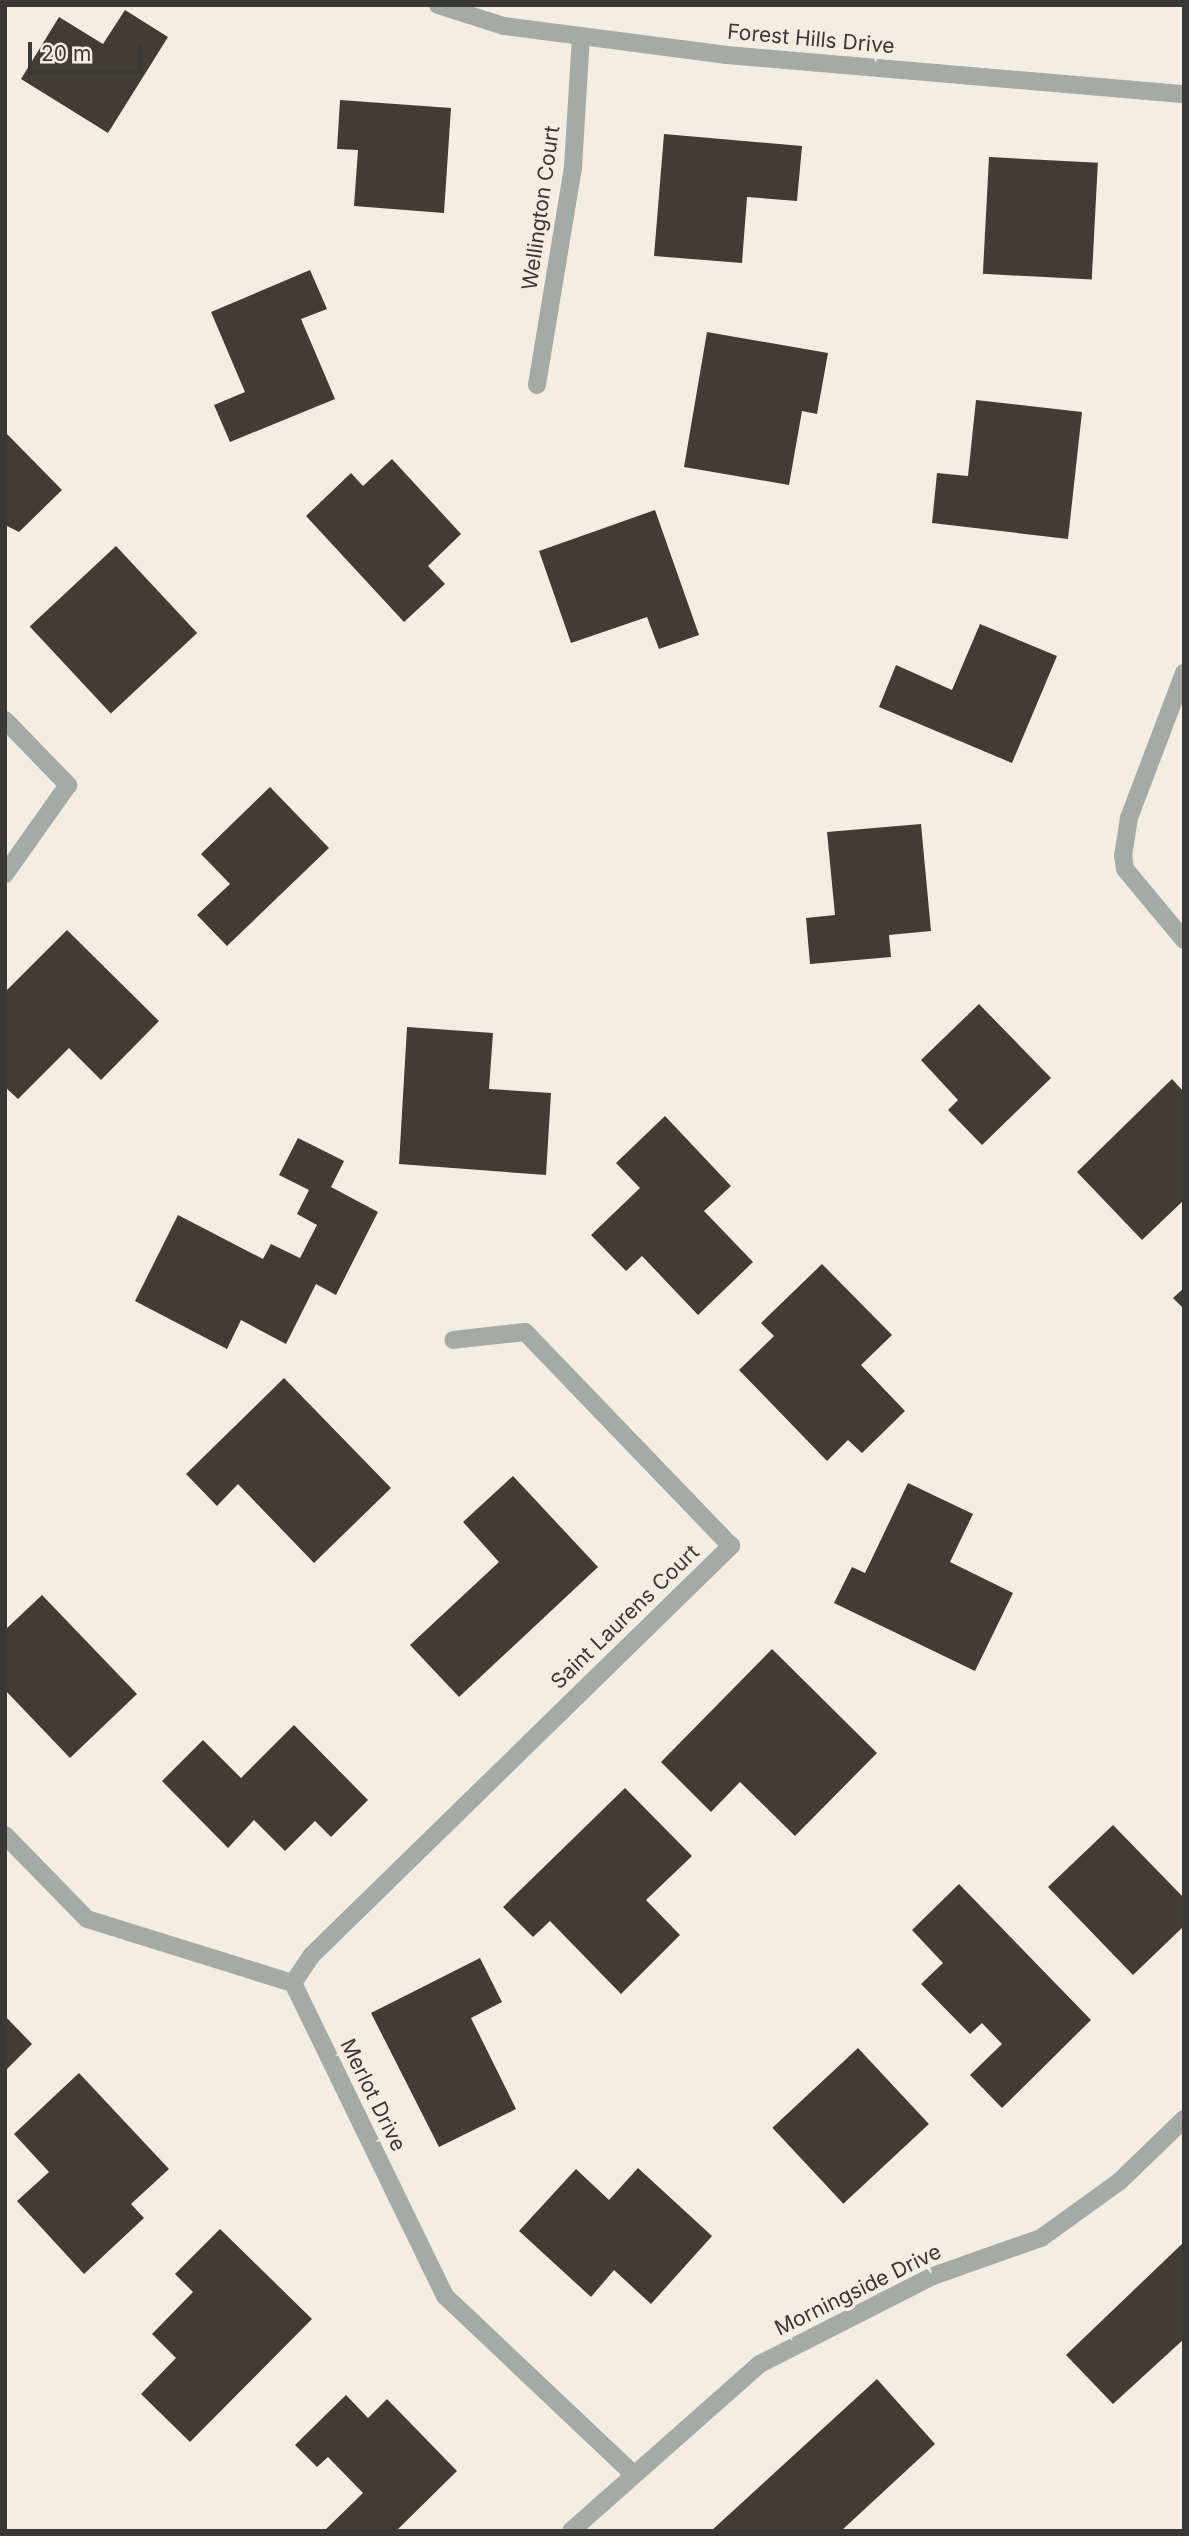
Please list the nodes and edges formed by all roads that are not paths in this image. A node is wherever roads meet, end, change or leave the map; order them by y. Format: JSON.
{"nodes":[{"id":1,"x":438,"y":5,"type":"edge"},
{"id":2,"x":581,"y":36,"type":"junction"},
{"id":3,"x":1184,"y":94,"type":"edge"},
{"id":4,"x":537,"y":385,"type":"dead end"},
{"id":5,"x":1184,"y":673,"type":"edge"},
{"id":6,"x":5,"y":720,"type":"edge"},
{"id":7,"x":5,"y":874,"type":"edge"},
{"id":8,"x":1184,"y":940,"type":"edge"},
{"id":9,"x":453,"y":1340,"type":"dead end"},
{"id":10,"x":5,"y":1835,"type":"edge"},
{"id":11,"x":293,"y":1983,"type":"junction"},
{"id":12,"x":1184,"y":2119,"type":"edge"},
{"id":13,"x":631,"y":2472,"type":"junction"},
{"id":14,"x":571,"y":2531,"type":"edge"}],
"edges":[{"from":1,"to":2,"type":"street","name":"Forest Hills Drive"},
{"from":2,"to":3,"type":"street","name":"Forest Hills Drive"},
{"from":2,"to":4,"type":"street","name":"Wellington Court"},
{"from":5,"to":8,"type":"street"},
{"from":6,"to":7,"type":"street"},
{"from":9,"to":11,"type":"street","name":"Saint Laurens Court"},
{"from":10,"to":11,"type":"street"},
{"from":11,"to":13,"type":"street","name":"Merlot Drive"},
{"from":12,"to":13,"type":"street","name":"Morningside Drive"},
{"from":13,"to":14,"type":"street","name":"Morningside Drive"}]}
